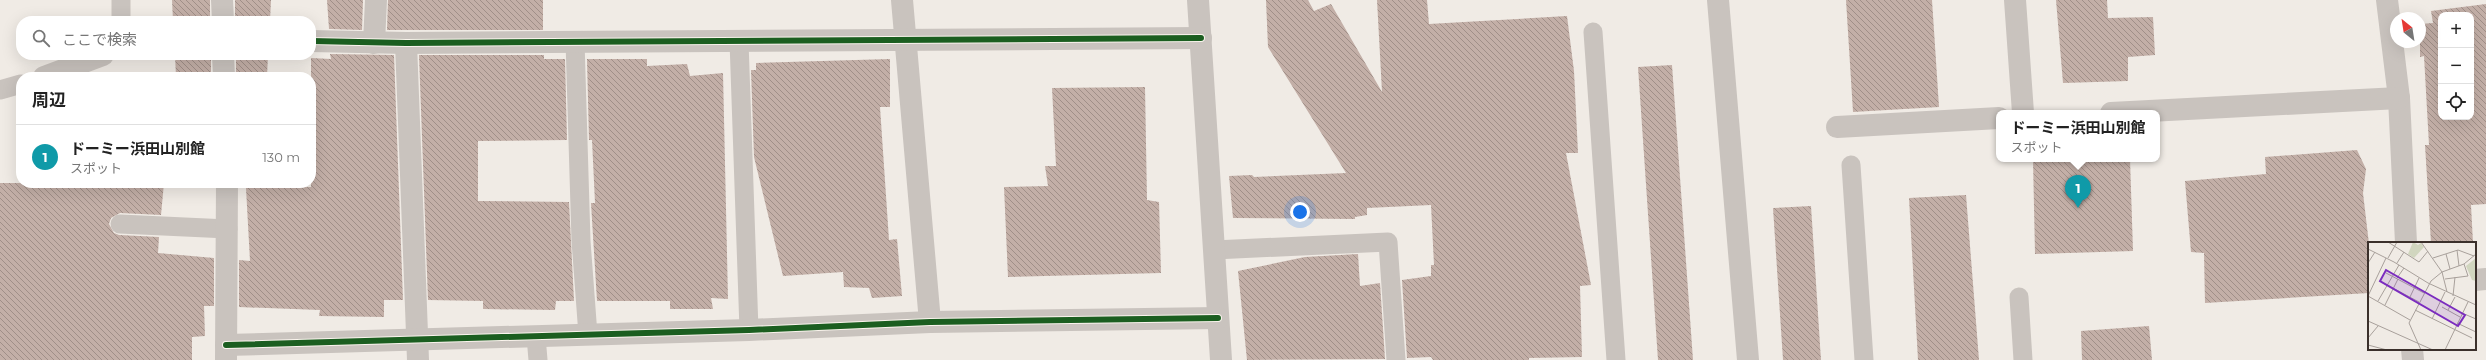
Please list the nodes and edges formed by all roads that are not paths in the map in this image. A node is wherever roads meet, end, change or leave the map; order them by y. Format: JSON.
{"nodes":[{"id":1,"x":121,"y":0,"type":"edge"},
{"id":2,"x":222,"y":0,"type":"edge"},
{"id":3,"x":376,"y":0,"type":"edge"},
{"id":4,"x":902,"y":0,"type":"edge"},
{"id":5,"x":1198,"y":0,"type":"edge"},
{"id":6,"x":1718,"y":0,"type":"edge"},
{"id":7,"x":2015,"y":0,"type":"edge"},
{"id":8,"x":2387,"y":0,"type":"edge"},
{"id":9,"x":121,"y":16,"type":"edge"},
{"id":10,"x":223,"y":16,"type":"edge"},
{"id":11,"x":1593,"y":32,"type":"dead end"},
{"id":12,"x":1201,"y":38,"type":"junction"},
{"id":13,"x":904,"y":40,"type":"junction"},
{"id":14,"x":316,"y":41,"type":"edge"},
{"id":15,"x":575,"y":41,"type":"junction"},
{"id":16,"x":739,"y":41,"type":"junction"},
{"id":17,"x":374,"y":42,"type":"junction"},
{"id":18,"x":406,"y":42,"type":"junction"},
{"id":19,"x":90,"y":60,"type":"edge"},
{"id":20,"x":223,"y":60,"type":"edge"},
{"id":21,"x":57,"y":72,"type":"edge"},
{"id":22,"x":224,"y":72,"type":"edge"},
{"id":23,"x":16,"y":85,"type":"edge"},
{"id":24,"x":0,"y":90,"type":"edge"},
{"id":25,"x":2399,"y":98,"type":"junction"},
{"id":26,"x":2023,"y":110,"type":"edge"},
{"id":27,"x":2160,"y":110,"type":"edge"},
{"id":28,"x":1996,"y":118,"type":"edge"},
{"id":29,"x":1837,"y":127,"type":"dead end"},
{"id":30,"x":1852,"y":165,"type":"dead end"},
{"id":31,"x":227,"y":188,"type":"edge"},
{"id":32,"x":120,"y":224,"type":"dead end"},
{"id":33,"x":228,"y":229,"type":"junction"},
{"id":34,"x":2406,"y":242,"type":"edge"},
{"id":35,"x":1214,"y":250,"type":"junction"},
{"id":36,"x":2486,"y":279,"type":"edge"},
{"id":37,"x":2476,"y":280,"type":"edge"},
{"id":38,"x":2019,"y":297,"type":"dead end"},
{"id":39,"x":1218,"y":318,"type":"junction"},
{"id":40,"x":930,"y":322,"type":"junction"},
{"id":41,"x":749,"y":330,"type":"junction"},
{"id":42,"x":588,"y":335,"type":"junction"},
{"id":43,"x":536,"y":336,"type":"junction"},
{"id":44,"x":417,"y":350,"type":"edge"},
{"id":45,"x":2412,"y":350,"type":"edge"},
{"id":46,"x":226,"y":352,"type":"edge"},
{"id":47,"x":538,"y":360,"type":"edge"},
{"id":48,"x":1221,"y":360,"type":"edge"},
{"id":49,"x":1396,"y":360,"type":"edge"},
{"id":50,"x":1616,"y":360,"type":"edge"},
{"id":51,"x":1748,"y":360,"type":"edge"},
{"id":52,"x":1864,"y":360,"type":"edge"},
{"id":53,"x":2023,"y":360,"type":"edge"},
{"id":54,"x":2413,"y":360,"type":"edge"}],
"edges":[{"from":1,"to":9,"type":"lane"},
{"from":2,"to":10,"type":"street"},
{"from":3,"to":17,"type":"street"},
{"from":4,"to":13,"type":"street"},
{"from":5,"to":12,"type":"street"},
{"from":6,"to":51,"type":"street"},
{"from":7,"to":26,"type":"street"},
{"from":8,"to":25,"type":"street"},
{"from":11,"to":50,"type":"lane"},
{"from":12,"to":13,"type":"street"},
{"from":12,"to":35,"type":"street"},
{"from":13,"to":16,"type":"street"},
{"from":13,"to":40,"type":"street"},
{"from":14,"to":17,"type":"street"},
{"from":15,"to":16,"type":"street"},
{"from":15,"to":18,"type":"street"},
{"from":15,"to":42,"type":"lane"},
{"from":16,"to":41,"type":"lane"},
{"from":17,"to":18,"type":"street"},
{"from":18,"to":44,"type":"street"},
{"from":19,"to":21,"type":"street"},
{"from":20,"to":22,"type":"street"},
{"from":23,"to":24,"type":"lane"},
{"from":25,"to":27,"type":"street"},
{"from":25,"to":34,"type":"street"},
{"from":28,"to":29,"type":"street"},
{"from":30,"to":52,"type":"lane"},
{"from":31,"to":33,"type":"street"},
{"from":32,"to":33,"type":"lane"},
{"from":33,"to":46,"type":"street"},
{"from":35,"to":39,"type":"street"},
{"from":35,"to":49,"type":"lane"},
{"from":36,"to":37,"type":"street"},
{"from":38,"to":53,"type":"lane"},
{"from":39,"to":40,"type":"street"},
{"from":39,"to":48,"type":"street"},
{"from":40,"to":41,"type":"street"},
{"from":41,"to":42,"type":"street"},
{"from":42,"to":43,"type":"street"},
{"from":43,"to":44,"type":"street"},
{"from":43,"to":47,"type":"lane"},
{"from":44,"to":46,"type":"street"},
{"from":45,"to":54,"type":"street"}]}
